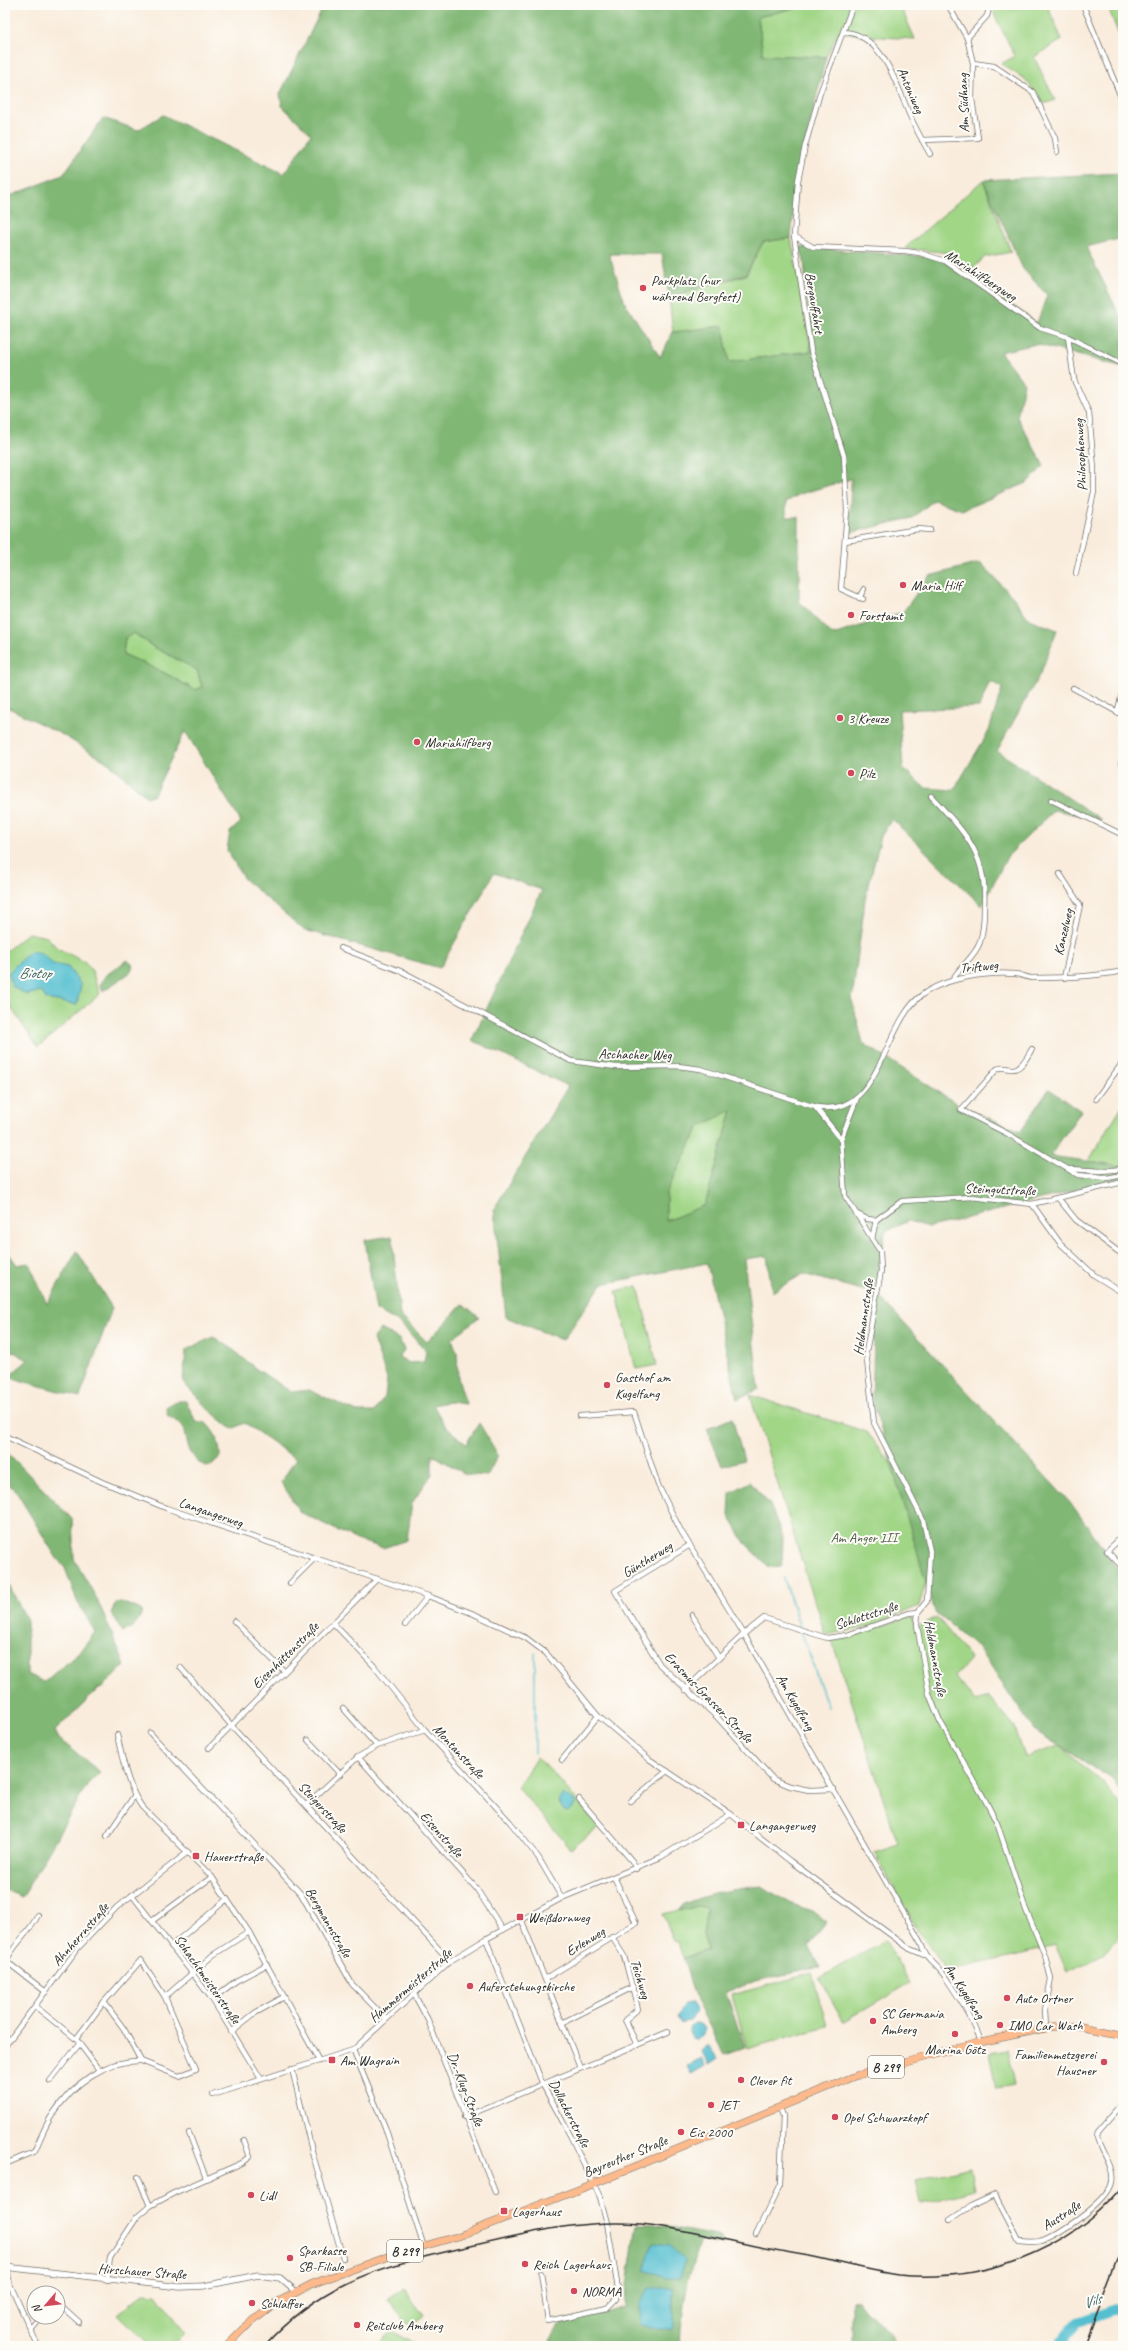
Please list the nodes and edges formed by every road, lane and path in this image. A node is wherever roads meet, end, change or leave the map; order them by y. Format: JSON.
{"nodes":[{"id":1,"x":853,"y":5,"type":"edge"},
{"id":2,"x":948,"y":5,"type":"edge"},
{"id":3,"x":990,"y":5,"type":"edge"},
{"id":4,"x":1084,"y":5,"type":"edge"},
{"id":5,"x":844,"y":32,"type":"junction"},
{"id":6,"x":967,"y":38,"type":"junction"},
{"id":7,"x":973,"y":63,"type":"junction"},
{"id":8,"x":1123,"y":102,"type":"edge"},
{"id":9,"x":922,"y":140,"type":"junction"},
{"id":10,"x":1057,"y":152,"type":"dead end"},
{"id":11,"x":930,"y":154,"type":"dead end"},
{"id":12,"x":794,"y":236,"type":"junction"},
{"id":13,"x":1068,"y":337,"type":"junction"},
{"id":14,"x":1123,"y":364,"type":"edge"},
{"id":15,"x":930,"y":530,"type":"dead end"},
{"id":16,"x":845,"y":541,"type":"junction"},
{"id":17,"x":1076,"y":573,"type":"dead end"},
{"id":18,"x":864,"y":589,"type":"dead end"},
{"id":19,"x":1073,"y":688,"type":"dead end"},
{"id":20,"x":1123,"y":690,"type":"edge"},
{"id":21,"x":1117,"y":713,"type":"junction"},
{"id":22,"x":1123,"y":715,"type":"edge"},
{"id":23,"x":931,"y":796,"type":"dead end"},
{"id":24,"x":1051,"y":800,"type":"dead end"},
{"id":25,"x":1123,"y":835,"type":"edge"},
{"id":26,"x":1060,"y":874,"type":"dead end"},
{"id":27,"x":341,"y":948,"type":"dead end"},
{"id":28,"x":1123,"y":971,"type":"edge"},
{"id":29,"x":1064,"y":978,"type":"junction"},
{"id":30,"x":953,"y":979,"type":"junction"},
{"id":31,"x":1032,"y":1049,"type":"dead end"},
{"id":32,"x":1123,"y":1062,"type":"edge"},
{"id":33,"x":880,"y":1064,"type":"joint"},
{"id":34,"x":857,"y":1098,"type":"junction"},
{"id":35,"x":1096,"y":1099,"type":"dead end"},
{"id":36,"x":814,"y":1107,"type":"junction"},
{"id":37,"x":841,"y":1139,"type":"junction"},
{"id":38,"x":1064,"y":1168,"type":"junction"},
{"id":39,"x":1123,"y":1169,"type":"edge"},
{"id":40,"x":1123,"y":1175,"type":"edge"},
{"id":41,"x":1123,"y":1182,"type":"edge"},
{"id":42,"x":1058,"y":1198,"type":"junction"},
{"id":43,"x":1032,"y":1204,"type":"junction"},
{"id":44,"x":856,"y":1213,"type":"junction"},
{"id":45,"x":876,"y":1220,"type":"junction"},
{"id":46,"x":872,"y":1239,"type":"junction"},
{"id":47,"x":1123,"y":1255,"type":"edge"},
{"id":48,"x":1123,"y":1293,"type":"edge"},
{"id":49,"x":580,"y":1416,"type":"dead end"},
{"id":50,"x":5,"y":1436,"type":"edge"},
{"id":51,"x":1123,"y":1536,"type":"edge"},
{"id":52,"x":690,"y":1546,"type":"junction"},
{"id":53,"x":315,"y":1558,"type":"junction"},
{"id":54,"x":1123,"y":1568,"type":"edge"},
{"id":55,"x":377,"y":1579,"type":"junction"},
{"id":56,"x":290,"y":1583,"type":"dead end"},
{"id":57,"x":615,"y":1591,"type":"joint"},
{"id":58,"x":428,"y":1596,"type":"junction"},
{"id":59,"x":918,"y":1612,"type":"junction"},
{"id":60,"x":692,"y":1615,"type":"dead end"},
{"id":61,"x":234,"y":1621,"type":"dead end"},
{"id":62,"x":333,"y":1623,"type":"junction"},
{"id":63,"x":405,"y":1625,"type":"dead end"},
{"id":64,"x":744,"y":1634,"type":"junction"},
{"id":65,"x":719,"y":1658,"type":"junction"},
{"id":66,"x":180,"y":1667,"type":"dead end"},
{"id":67,"x":284,"y":1671,"type":"junction"},
{"id":68,"x":686,"y":1690,"type":"junction"},
{"id":69,"x":343,"y":1708,"type":"dead end"},
{"id":70,"x":598,"y":1716,"type":"junction"},
{"id":71,"x":232,"y":1726,"type":"junction"},
{"id":72,"x":425,"y":1730,"type":"junction"},
{"id":73,"x":150,"y":1733,"type":"dead end"},
{"id":74,"x":117,"y":1735,"type":"dead end"},
{"id":75,"x":308,"y":1740,"type":"dead end"},
{"id":76,"x":377,"y":1746,"type":"junction"},
{"id":77,"x":209,"y":1748,"type":"dead end"},
{"id":78,"x":358,"y":1757,"type":"junction"},
{"id":79,"x":562,"y":1760,"type":"dead end"},
{"id":80,"x":667,"y":1771,"type":"junction"},
{"id":81,"x":340,"y":1774,"type":"junction"},
{"id":82,"x":834,"y":1789,"type":"junction"},
{"id":83,"x":134,"y":1796,"type":"junction"},
{"id":84,"x":579,"y":1799,"type":"dead end"},
{"id":85,"x":631,"y":1801,"type":"dead end"},
{"id":86,"x":306,"y":1806,"type":"junction"},
{"id":87,"x":731,"y":1814,"type":"junction"},
{"id":88,"x":107,"y":1836,"type":"dead end"},
{"id":89,"x":188,"y":1852,"type":"junction"},
{"id":90,"x":636,"y":1869,"type":"junction"},
{"id":91,"x":212,"y":1877,"type":"junction"},
{"id":92,"x":614,"y":1877,"type":"junction"},
{"id":93,"x":132,"y":1895,"type":"junction"},
{"id":94,"x":562,"y":1898,"type":"junction"},
{"id":95,"x":227,"y":1899,"type":"junction"},
{"id":96,"x":38,"y":1915,"type":"dead end"},
{"id":97,"x":152,"y":1921,"type":"junction"},
{"id":98,"x":522,"y":1921,"type":"junction"},
{"id":99,"x":503,"y":1930,"type":"junction"},
{"id":100,"x":249,"y":1932,"type":"junction"},
{"id":101,"x":612,"y":1937,"type":"junction"},
{"id":102,"x":486,"y":1939,"type":"junction"},
{"id":103,"x":171,"y":1946,"type":"junction"},
{"id":104,"x":924,"y":1955,"type":"junction"},
{"id":105,"x":450,"y":1961,"type":"junction"},
{"id":106,"x":5,"y":1964,"type":"edge"},
{"id":107,"x":266,"y":1964,"type":"junction"},
{"id":108,"x":192,"y":1973,"type":"junction"},
{"id":109,"x":545,"y":1979,"type":"junction"},
{"id":110,"x":633,"y":1987,"type":"junction"},
{"id":111,"x":46,"y":1992,"type":"junction"},
{"id":112,"x":414,"y":1994,"type":"junction"},
{"id":113,"x":165,"y":1997,"type":"junction"},
{"id":114,"x":284,"y":1997,"type":"junction"},
{"id":115,"x":212,"y":1999,"type":"junction"},
{"id":116,"x":104,"y":2002,"type":"junction"},
{"id":117,"x":36,"y":2007,"type":"junction"},
{"id":118,"x":386,"y":2019,"type":"junction"},
{"id":119,"x":562,"y":2023,"type":"junction"},
{"id":120,"x":1046,"y":2028,"type":"junction"},
{"id":121,"x":231,"y":2032,"type":"junction"},
{"id":122,"x":668,"y":2032,"type":"dead end"},
{"id":123,"x":1123,"y":2035,"type":"edge"},
{"id":124,"x":78,"y":2041,"type":"junction"},
{"id":125,"x":981,"y":2042,"type":"junction"},
{"id":126,"x":637,"y":2045,"type":"junction"},
{"id":127,"x":5,"y":2046,"type":"edge"},
{"id":128,"x":353,"y":2050,"type":"junction"},
{"id":129,"x":141,"y":2061,"type":"junction"},
{"id":130,"x":319,"y":2061,"type":"junction"},
{"id":131,"x":580,"y":2068,"type":"junction"},
{"id":132,"x":99,"y":2070,"type":"junction"},
{"id":133,"x":292,"y":2070,"type":"junction"},
{"id":134,"x":261,"y":2079,"type":"junction"},
{"id":135,"x":50,"y":2081,"type":"dead end"},
{"id":136,"x":543,"y":2085,"type":"junction"},
{"id":137,"x":213,"y":2096,"type":"dead end"},
{"id":138,"x":1123,"y":2102,"type":"edge"},
{"id":139,"x":780,"y":2108,"type":"junction"},
{"id":140,"x":464,"y":2117,"type":"junction"},
{"id":141,"x":189,"y":2133,"type":"dead end"},
{"id":142,"x":244,"y":2140,"type":"dead end"},
{"id":143,"x":5,"y":2164,"type":"edge"},
{"id":144,"x":138,"y":2177,"type":"dead end"},
{"id":145,"x":206,"y":2178,"type":"junction"},
{"id":146,"x":593,"y":2184,"type":"junction"},
{"id":147,"x":495,"y":2192,"type":"dead end"},
{"id":148,"x":150,"y":2206,"type":"junction"},
{"id":149,"x":951,"y":2219,"type":"dead end"},
{"id":150,"x":756,"y":2234,"type":"dead end"},
{"id":151,"x":424,"y":2247,"type":"junction"},
{"id":152,"x":343,"y":2258,"type":"dead end"},
{"id":153,"x":7,"y":2267,"type":"edge"},
{"id":154,"x":541,"y":2273,"type":"dead end"},
{"id":155,"x":106,"y":2280,"type":"junction"},
{"id":156,"x":295,"y":2292,"type":"junction"},
{"id":157,"x":66,"y":2310,"type":"edge"},
{"id":158,"x":79,"y":2322,"type":"dead end"},
{"id":159,"x":33,"y":2325,"type":"edge"},
{"id":160,"x":30,"y":2329,"type":"junction"},
{"id":161,"x":38,"y":2346,"type":"edge"},
{"id":162,"x":226,"y":2346,"type":"edge"}],
"edges":[{"from":1,"to":5,"type":"street","name":"Bergauffahrt"},
{"from":2,"to":6,"type":"street","name":"Am Südhang"},
{"from":3,"to":6,"type":"street"},
{"from":4,"to":8,"type":"street"},
{"from":5,"to":9,"type":"street","name":"Antoniweg"},
{"from":5,"to":12,"type":"street","name":"Bergauffahrt"},
{"from":6,"to":7,"type":"street","name":"Am Südhang"},
{"from":7,"to":9,"type":"street","name":"Am Südhang"},
{"from":7,"to":10,"type":"street","name":"Am Südhang"},
{"from":9,"to":11,"type":"street","name":"Antoniweg"},
{"from":12,"to":13,"type":"street","name":"Mariahilfbergweg"},
{"from":12,"to":16,"type":"street","name":"Bergauffahrt"},
{"from":13,"to":14,"type":"street","name":"Mariahilfbergweg"},
{"from":13,"to":17,"type":"street","name":"Philosophenweg"},
{"from":15,"to":16,"type":"street"},
{"from":16,"to":18,"type":"street","name":"Bergauffahrt"},
{"from":19,"to":21,"type":"street"},
{"from":20,"to":21,"type":"street"},
{"from":21,"to":22,"type":"street"},
{"from":23,"to":30,"type":"street"},
{"from":24,"to":25,"type":"street"},
{"from":26,"to":29,"type":"street","name":"Kanzelweg"},
{"from":27,"to":36,"type":"street","name":"Aschacher Weg"},
{"from":28,"to":29,"type":"street","name":"Triftweg"},
{"from":29,"to":30,"type":"street","name":"Triftweg"},
{"from":30,"to":33,"type":"street","name":"Triftweg"},
{"from":31,"to":38,"type":"street"},
{"from":32,"to":35,"type":"street"},
{"from":33,"to":34,"type":"street","name":"Aschacher Weg"},
{"from":34,"to":36,"type":"street","name":"Aschacher Weg"},
{"from":34,"to":37,"type":"street"},
{"from":36,"to":37,"type":"street"},
{"from":37,"to":44,"type":"street","name":"Heldmannstraße"},
{"from":38,"to":39,"type":"street"},
{"from":38,"to":40,"type":"street"},
{"from":41,"to":42,"type":"street","name":"Steingutstraße"},
{"from":42,"to":43,"type":"street","name":"Steingutstraße"},
{"from":42,"to":47,"type":"street"},
{"from":43,"to":45,"type":"street","name":"Steingutstraße"},
{"from":43,"to":48,"type":"street"},
{"from":44,"to":45,"type":"street"},
{"from":44,"to":46,"type":"street","name":"Heldmannstraße"},
{"from":45,"to":46,"type":"street"},
{"from":46,"to":59,"type":"street","name":"Heldmannstraße"},
{"from":49,"to":52,"type":"street","name":"Am Kugelfang"},
{"from":50,"to":53,"type":"street","name":"Langangerweg"},
{"from":51,"to":54,"type":"street"},
{"from":52,"to":57,"type":"street","name":"Güntherweg"},
{"from":52,"to":64,"type":"street","name":"Am Kugelfang"},
{"from":53,"to":55,"type":"street","name":"Langangerweg"},
{"from":53,"to":56,"type":"street"},
{"from":55,"to":58,"type":"street","name":"Langangerweg"},
{"from":55,"to":62,"type":"street","name":"Eisenhüttenstraße"},
{"from":57,"to":68,"type":"street","name":"Erasmus-Grasser-Straße"},
{"from":58,"to":63,"type":"street"},
{"from":58,"to":70,"type":"street","name":"Langangerweg"},
{"from":59,"to":64,"type":"street","name":"Schlottstraße"},
{"from":59,"to":120,"type":"street","name":"Heldmannstraße"},
{"from":60,"to":65,"type":"street"},
{"from":61,"to":67,"type":"street"},
{"from":62,"to":67,"type":"street","name":"Eisenhüttenstraße"},
{"from":62,"to":72,"type":"street","name":"Montanstraße"},
{"from":64,"to":65,"type":"street","name":"Schlottstraße"},
{"from":64,"to":82,"type":"street","name":"Am Kugelfang"},
{"from":65,"to":68,"type":"street","name":"Schlottstraße"},
{"from":66,"to":71,"type":"street","name":"Steigerstraße"},
{"from":67,"to":71,"type":"street","name":"Eisenhüttenstraße"},
{"from":68,"to":82,"type":"street","name":"Erasmus-Grasser-Straße"},
{"from":69,"to":76,"type":"street"},
{"from":70,"to":79,"type":"street"},
{"from":70,"to":80,"type":"street","name":"Langangerweg"},
{"from":71,"to":77,"type":"street","name":"Eisenhüttenstraße"},
{"from":71,"to":86,"type":"street","name":"Steigerstraße"},
{"from":72,"to":76,"type":"street"},
{"from":72,"to":94,"type":"street","name":"Montanstraße"},
{"from":73,"to":118,"type":"street","name":"Bergmannstraße"},
{"from":74,"to":83,"type":"street"},
{"from":75,"to":81,"type":"street"},
{"from":76,"to":78,"type":"street"},
{"from":78,"to":81,"type":"street"},
{"from":78,"to":99,"type":"street","name":"Eisenstraße"},
{"from":80,"to":85,"type":"street"},
{"from":80,"to":87,"type":"street","name":"Langangerweg"},
{"from":81,"to":86,"type":"street"},
{"from":82,"to":104,"type":"street","name":"Am Kugelfang"},
{"from":83,"to":88,"type":"street"},
{"from":83,"to":89,"type":"street"},
{"from":84,"to":90,"type":"street"},
{"from":86,"to":105,"type":"street","name":"Steigerstraße"},
{"from":87,"to":90,"type":"street","name":"Hammermeisterstraße"},
{"from":87,"to":104,"type":"street","name":"Langangerweg"},
{"from":89,"to":91,"type":"street"},
{"from":89,"to":93,"type":"street","name":"Ahnherrnstraße"},
{"from":90,"to":92,"type":"street","name":"Hammermeisterstraße"},
{"from":91,"to":95,"type":"street"},
{"from":91,"to":97,"type":"street"},
{"from":92,"to":94,"type":"street","name":"Hammermeisterstraße"},
{"from":92,"to":101,"type":"street","name":"Erlenweg"},
{"from":93,"to":97,"type":"street","name":"Schachtmeisterstraße"},
{"from":93,"to":111,"type":"street","name":"Ahnherrnstraße"},
{"from":94,"to":98,"type":"street","name":"Hammermeisterstraße"},
{"from":95,"to":100,"type":"street"},
{"from":95,"to":103,"type":"street"},
{"from":96,"to":106,"type":"street"},
{"from":97,"to":103,"type":"street","name":"Schachtmeisterstraße"},
{"from":98,"to":99,"type":"street","name":"Hammermeisterstraße"},
{"from":98,"to":109,"type":"street"},
{"from":99,"to":102,"type":"street","name":"Hammermeisterstraße"},
{"from":100,"to":107,"type":"street"},
{"from":100,"to":108,"type":"street"},
{"from":101,"to":109,"type":"street","name":"Erlenweg"},
{"from":101,"to":110,"type":"street","name":"Teichweg"},
{"from":102,"to":105,"type":"street","name":"Hammermeisterstraße"},
{"from":102,"to":136,"type":"street","name":"Dollackerstraße"},
{"from":103,"to":108,"type":"street","name":"Schachtmeisterstraße"},
{"from":104,"to":125,"type":"street","name":"Am Kugelfang"},
{"from":105,"to":112,"type":"street","name":"Hammermeisterstraße"},
{"from":106,"to":111,"type":"street"},
{"from":107,"to":114,"type":"street"},
{"from":107,"to":115,"type":"street"},
{"from":108,"to":113,"type":"street"},
{"from":108,"to":115,"type":"street","name":"Schachtmeisterstraße"},
{"from":109,"to":119,"type":"street"},
{"from":110,"to":119,"type":"street"},
{"from":110,"to":126,"type":"street","name":"Teichweg"},
{"from":111,"to":117,"type":"street","name":"Ahnherrnstraße"},
{"from":112,"to":118,"type":"street","name":"Hammermeisterstraße"},
{"from":112,"to":140,"type":"street","name":"Dr.-Klug-Straße"},
{"from":113,"to":116,"type":"street"},
{"from":113,"to":129,"type":"street"},
{"from":114,"to":121,"type":"street"},
{"from":114,"to":130,"type":"street"},
{"from":115,"to":121,"type":"street","name":"Schachtmeisterstraße"},
{"from":116,"to":124,"type":"street"},
{"from":116,"to":129,"type":"street"},
{"from":117,"to":124,"type":"street"},
{"from":117,"to":127,"type":"street","name":"Ahnherrnstraße"},
{"from":118,"to":128,"type":"street","name":"Hammermeisterstraße"},
{"from":119,"to":131,"type":"street"},
{"from":120,"to":123,"type":"main road","name":"Bayreuther Straße","number":"B 299"},
{"from":120,"to":125,"type":"main road","name":"Bayreuther Straße","number":"B 299"},
{"from":121,"to":134,"type":"street","name":"Schachtmeisterstraße"},
{"from":122,"to":126,"type":"street"},
{"from":124,"to":132,"type":"street"},
{"from":124,"to":135,"type":"street"},
{"from":125,"to":139,"type":"main road","name":"Bayreuther Straße","number":"B 299"},
{"from":126,"to":131,"type":"street"},
{"from":128,"to":130,"type":"street"},
{"from":128,"to":151,"type":"street"},
{"from":129,"to":132,"type":"street"},
{"from":130,"to":133,"type":"street"},
{"from":131,"to":136,"type":"street"},
{"from":132,"to":143,"type":"street"},
{"from":133,"to":134,"type":"street"},
{"from":133,"to":152,"type":"street"},
{"from":134,"to":137,"type":"street"},
{"from":136,"to":140,"type":"street"},
{"from":136,"to":146,"type":"street","name":"Dollackerstraße"},
{"from":138,"to":149,"type":"street","name":"Austraße"},
{"from":139,"to":146,"type":"main road","name":"Bayreuther Straße","number":"B 299"},
{"from":139,"to":150,"type":"street"},
{"from":140,"to":147,"type":"street","name":"Dr.-Klug-Straße"},
{"from":141,"to":145,"type":"street"},
{"from":142,"to":145,"type":"street"},
{"from":144,"to":148,"type":"street"},
{"from":145,"to":148,"type":"street"},
{"from":146,"to":151,"type":"main road","name":"Bayreuther Straße","number":"B 299"},
{"from":146,"to":154,"type":"street","name":"Dollackerstraße"},
{"from":148,"to":155,"type":"street"},
{"from":151,"to":156,"type":"main road","name":"Bayreuther Straße","number":"B 299"},
{"from":153,"to":155,"type":"street","name":"Hirschauer Straße"},
{"from":153,"to":160,"type":"street"},
{"from":155,"to":156,"type":"street","name":"Hirschauer Straße"},
{"from":156,"to":162,"type":"main road","name":"Bayreuther Straße","number":"B 299"},
{"from":157,"to":158,"type":"street"},
{"from":159,"to":160,"type":"street"},
{"from":160,"to":161,"type":"street"}]}
